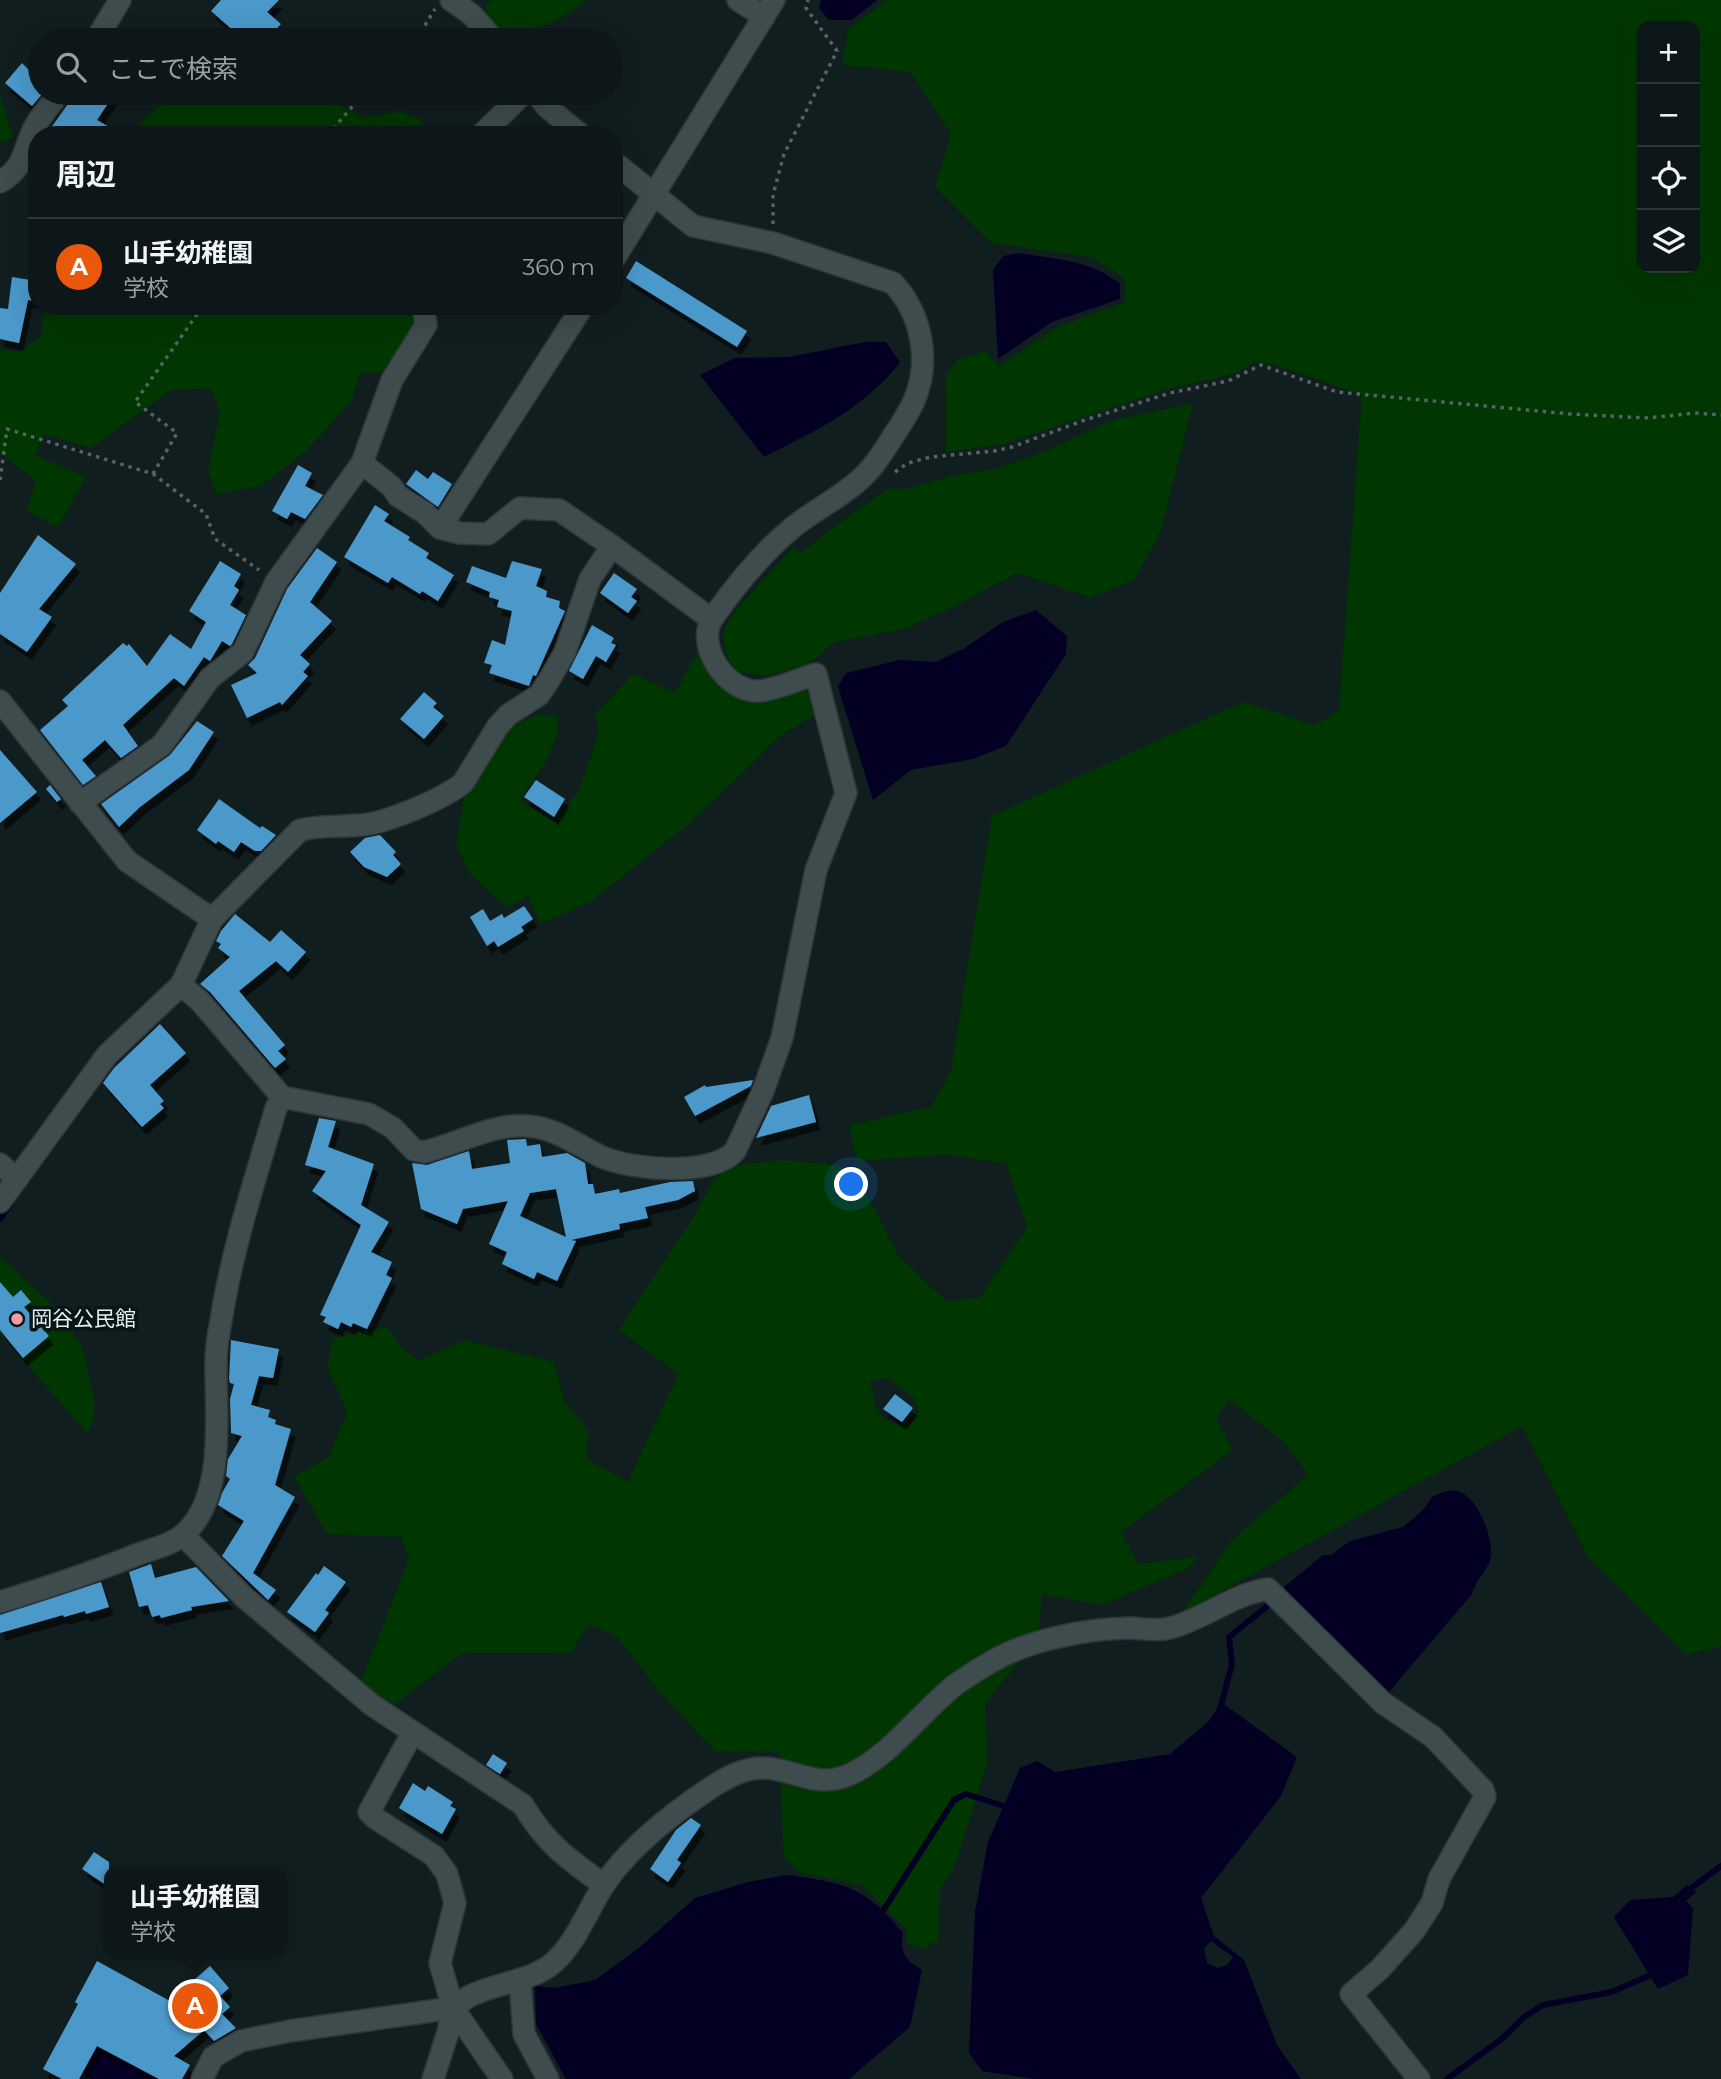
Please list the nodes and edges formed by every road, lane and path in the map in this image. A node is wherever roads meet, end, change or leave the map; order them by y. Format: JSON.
{"nodes":[{"id":1,"x":120,"y":0,"type":"edge"},
{"id":2,"x":441,"y":0,"type":"edge"},
{"id":3,"x":451,"y":0,"type":"edge"},
{"id":4,"x":738,"y":0,"type":"edge"},
{"id":5,"x":808,"y":0,"type":"edge"},
{"id":6,"x":769,"y":8,"type":"edge"},
{"id":7,"x":103,"y":28,"type":"edge"},
{"id":8,"x":424,"y":28,"type":"edge"},
{"id":9,"x":483,"y":28,"type":"edge"},
{"id":10,"x":50,"y":105,"type":"edge"},
{"id":11,"x":353,"y":105,"type":"edge"},
{"id":12,"x":512,"y":105,"type":"edge"},
{"id":13,"x":545,"y":105,"type":"edge"},
{"id":14,"x":36,"y":126,"type":"edge"},
{"id":15,"x":336,"y":126,"type":"edge"},
{"id":16,"x":490,"y":126,"type":"edge"},
{"id":17,"x":570,"y":126,"type":"edge"},
{"id":18,"x":28,"y":143,"type":"edge"},
{"id":19,"x":623,"y":169,"type":"edge"},
{"id":20,"x":0,"y":182,"type":"edge"},
{"id":21,"x":655,"y":196,"type":"junction"},
{"id":22,"x":773,"y":243,"type":"junction"},
{"id":23,"x":623,"y":244,"type":"edge"},
{"id":24,"x":197,"y":315,"type":"edge"},
{"id":25,"x":424,"y":315,"type":"edge"},
{"id":26,"x":577,"y":315,"type":"edge"},
{"id":27,"x":1721,"y":415,"type":"edge"},
{"id":28,"x":362,"y":463,"type":"junction"},
{"id":29,"x":153,"y":474,"type":"junction"},
{"id":30,"x":889,"y":476,"type":"dead end"},
{"id":31,"x":0,"y":480,"type":"edge"},
{"id":32,"x":440,"y":528,"type":"junction"},
{"id":33,"x":612,"y":546,"type":"junction"},
{"id":34,"x":276,"y":582,"type":"junction"},
{"id":35,"x":711,"y":619,"type":"junction"},
{"id":36,"x":0,"y":701,"type":"edge"},
{"id":37,"x":80,"y":803,"type":"junction"},
{"id":38,"x":215,"y":916,"type":"junction"},
{"id":39,"x":181,"y":985,"type":"junction"},
{"id":40,"x":282,"y":1097,"type":"junction"},
{"id":41,"x":0,"y":1164,"type":"edge"},
{"id":42,"x":17,"y":1178,"type":"junction"},
{"id":43,"x":0,"y":1202,"type":"edge"},
{"id":44,"x":183,"y":1535,"type":"junction"},
{"id":45,"x":0,"y":1602,"type":"edge"},
{"id":46,"x":412,"y":1732,"type":"junction"},
{"id":47,"x":604,"y":1885,"type":"junction"},
{"id":48,"x":520,"y":1979,"type":"junction"},
{"id":49,"x":453,"y":2008,"type":"junction"},
{"id":50,"x":202,"y":2079,"type":"edge"},
{"id":51,"x":433,"y":2079,"type":"edge"},
{"id":52,"x":502,"y":2079,"type":"edge"},
{"id":53,"x":548,"y":2079,"type":"edge"},
{"id":54,"x":1419,"y":2079,"type":"edge"}],
"edges":[{"from":1,"to":7,"type":"street"},
{"from":2,"to":8,"type":"path"},
{"from":3,"to":9,"type":"street"},
{"from":4,"to":6,"type":"street"},
{"from":5,"to":22,"type":"path"},
{"from":6,"to":21,"type":"street"},
{"from":10,"to":14,"type":"street"},
{"from":11,"to":15,"type":"path"},
{"from":12,"to":16,"type":"street"},
{"from":13,"to":17,"type":"street"},
{"from":18,"to":20,"type":"street"},
{"from":19,"to":21,"type":"street"},
{"from":21,"to":22,"type":"street"},
{"from":21,"to":23,"type":"street"},
{"from":22,"to":35,"type":"street"},
{"from":24,"to":29,"type":"path"},
{"from":25,"to":28,"type":"street"},
{"from":26,"to":32,"type":"street"},
{"from":27,"to":30,"type":"path"},
{"from":28,"to":32,"type":"street"},
{"from":28,"to":34,"type":"street"},
{"from":29,"to":31,"type":"path"},
{"from":29,"to":34,"type":"path"},
{"from":32,"to":33,"type":"street"},
{"from":33,"to":35,"type":"street"},
{"from":33,"to":38,"type":"street"},
{"from":34,"to":37,"type":"street"},
{"from":35,"to":40,"type":"street"},
{"from":36,"to":37,"type":"street"},
{"from":37,"to":38,"type":"street"},
{"from":38,"to":39,"type":"street"},
{"from":39,"to":40,"type":"street"},
{"from":39,"to":42,"type":"street"},
{"from":40,"to":44,"type":"street"},
{"from":41,"to":42,"type":"street"},
{"from":42,"to":43,"type":"street"},
{"from":44,"to":45,"type":"street"},
{"from":44,"to":46,"type":"street"},
{"from":46,"to":47,"type":"street"},
{"from":46,"to":49,"type":"street"},
{"from":47,"to":48,"type":"street"},
{"from":47,"to":54,"type":"street"},
{"from":48,"to":49,"type":"street"},
{"from":48,"to":53,"type":"street"},
{"from":49,"to":50,"type":"street"},
{"from":49,"to":51,"type":"street"},
{"from":49,"to":52,"type":"street"}]}
